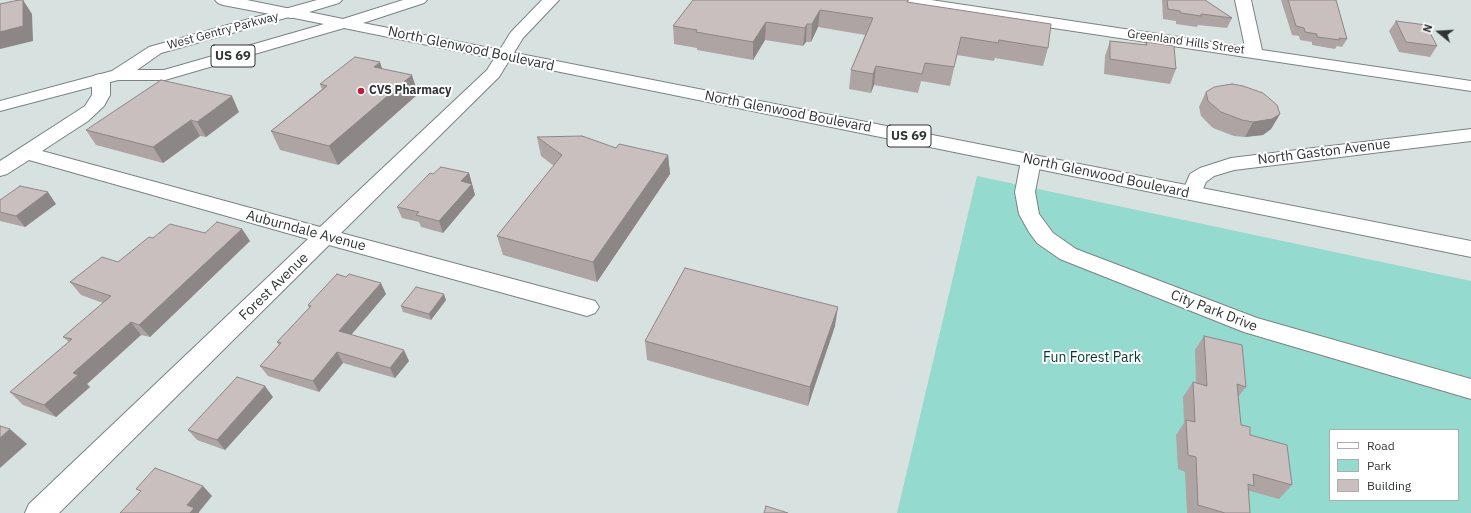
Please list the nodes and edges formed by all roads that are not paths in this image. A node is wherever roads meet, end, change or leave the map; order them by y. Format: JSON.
{"nodes":[{"id":1,"x":223,"y":0,"type":"edge"},
{"id":2,"x":334,"y":0,"type":"edge"},
{"id":3,"x":419,"y":0,"type":"edge"},
{"id":4,"x":552,"y":0,"type":"edge"},
{"id":5,"x":900,"y":0,"type":"edge"},
{"id":6,"x":1242,"y":0,"type":"edge"},
{"id":7,"x":290,"y":13,"type":"junction"},
{"id":8,"x":346,"y":23,"type":"junction"},
{"id":9,"x":1255,"y":53,"type":"junction"},
{"id":10,"x":503,"y":56,"type":"junction"},
{"id":11,"x":110,"y":77,"type":"junction"},
{"id":12,"x":1471,"y":86,"type":"edge"},
{"id":13,"x":0,"y":106,"type":"edge"},
{"id":14,"x":1471,"y":135,"type":"edge"},
{"id":15,"x":26,"y":153,"type":"junction"},
{"id":16,"x":1031,"y":161,"type":"junction"},
{"id":17,"x":0,"y":170,"type":"edge"},
{"id":18,"x":1192,"y":193,"type":"junction"},
{"id":19,"x":326,"y":236,"type":"junction"},
{"id":20,"x":1471,"y":249,"type":"edge"},
{"id":21,"x":587,"y":307,"type":"dead end"},
{"id":22,"x":1471,"y":389,"type":"edge"},
{"id":23,"x":39,"y":513,"type":"edge"}],
"edges":[{"from":1,"to":7,"type":"street","name":"North Glenwood Boulevard"},
{"from":2,"to":7,"type":"street","name":"West Gentry Parkway"},
{"from":3,"to":8,"type":"street","name":"West Gentry Parkway"},
{"from":4,"to":10,"type":"street","name":"Forest Avenue"},
{"from":5,"to":9,"type":"street","name":"Greenland Hills Street"},
{"from":6,"to":9,"type":"street"},
{"from":7,"to":8,"type":"street","name":"North Glenwood Boulevard","number":"US 69"},
{"from":7,"to":11,"type":"street","name":"West Gentry Parkway","number":"US 69"},
{"from":8,"to":10,"type":"street","name":"North Glenwood Boulevard","number":"US 69"},
{"from":8,"to":11,"type":"street","name":"West Gentry Parkway","number":"US 69"},
{"from":9,"to":12,"type":"street","name":"Greenland Hills Street"},
{"from":10,"to":16,"type":"street","name":"North Glenwood Boulevard","number":"US 69"},
{"from":10,"to":19,"type":"street","name":"Forest Avenue"},
{"from":11,"to":13,"type":"street","name":"West Gentry Parkway","number":"US 69"},
{"from":11,"to":15,"type":"street"},
{"from":14,"to":18,"type":"street","name":"North Gaston Avenue"},
{"from":15,"to":17,"type":"street"},
{"from":15,"to":19,"type":"street","name":"Auburndale Avenue"},
{"from":16,"to":18,"type":"street","name":"North Glenwood Boulevard","number":"US 69"},
{"from":16,"to":22,"type":"street","name":"City Park Drive"},
{"from":18,"to":20,"type":"street","name":"North Glenwood Boulevard","number":"US 69"},
{"from":19,"to":21,"type":"street","name":"Auburndale Avenue"},
{"from":19,"to":23,"type":"street","name":"Forest Avenue"}]}
